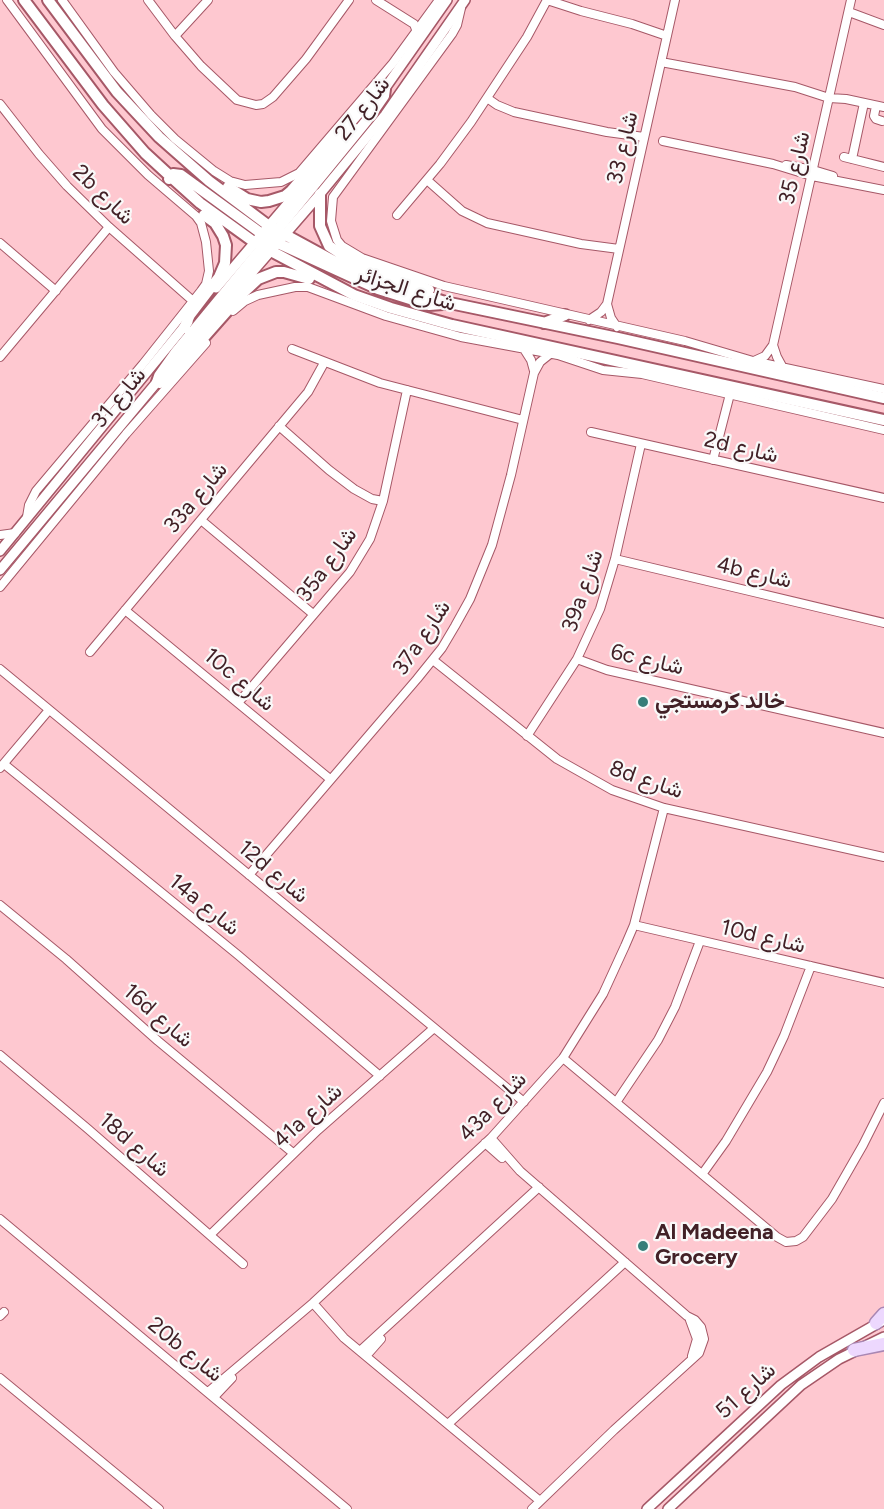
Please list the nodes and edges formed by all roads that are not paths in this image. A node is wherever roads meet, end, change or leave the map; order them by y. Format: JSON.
{"nodes":[{"id":1,"x":7,"y":0,"type":"edge"},
{"id":2,"x":24,"y":0,"type":"edge"},
{"id":3,"x":48,"y":0,"type":"edge"},
{"id":4,"x":62,"y":0,"type":"edge"},
{"id":5,"x":148,"y":0,"type":"edge"},
{"id":6,"x":208,"y":0,"type":"edge"},
{"id":7,"x":348,"y":0,"type":"edge"},
{"id":8,"x":376,"y":0,"type":"edge"},
{"id":9,"x":439,"y":0,"type":"edge"},
{"id":10,"x":447,"y":0,"type":"edge"},
{"id":11,"x":547,"y":0,"type":"edge"},
{"id":12,"x":675,"y":0,"type":"edge"},
{"id":13,"x":852,"y":0,"type":"edge"},
{"id":14,"x":463,"y":3,"type":"edge"},
{"id":15,"x":417,"y":32,"type":"junction"},
{"id":16,"x":668,"y":32,"type":"junction"},
{"id":17,"x":175,"y":36,"type":"junction"},
{"id":18,"x":409,"y":42,"type":"junction"},
{"id":19,"x":411,"y":54,"type":"junction"},
{"id":20,"x":662,"y":58,"type":"junction"},
{"id":21,"x":386,"y":89,"type":"junction"},
{"id":22,"x":830,"y":94,"type":"junction"},
{"id":23,"x":487,"y":98,"type":"junction"},
{"id":24,"x":864,"y":103,"type":"junction"},
{"id":25,"x":0,"y":104,"type":"edge"},
{"id":26,"x":880,"y":106,"type":"edge"},
{"id":27,"x":143,"y":107,"type":"junction"},
{"id":28,"x":396,"y":110,"type":"junction"},
{"id":29,"x":385,"y":115,"type":"junction"},
{"id":30,"x":143,"y":121,"type":"junction"},
{"id":31,"x":882,"y":122,"type":"dead end"},
{"id":32,"x":644,"y":141,"type":"junction"},
{"id":33,"x":663,"y":141,"type":"dead end"},
{"id":34,"x":185,"y":161,"type":"junction"},
{"id":35,"x":884,"y":167,"type":"edge"},
{"id":36,"x":812,"y":173,"type":"junction"},
{"id":37,"x":170,"y":176,"type":"junction"},
{"id":38,"x":427,"y":180,"type":"junction"},
{"id":39,"x":884,"y":190,"type":"edge"},
{"id":40,"x":320,"y":194,"type":"junction"},
{"id":41,"x":397,"y":215,"type":"dead end"},
{"id":42,"x":109,"y":227,"type":"junction"},
{"id":43,"x":270,"y":239,"type":"junction"},
{"id":44,"x":0,"y":243,"type":"edge"},
{"id":45,"x":618,"y":253,"type":"junction"},
{"id":46,"x":56,"y":291,"type":"junction"},
{"id":47,"x":354,"y":295,"type":"junction"},
{"id":48,"x":193,"y":301,"type":"junction"},
{"id":49,"x":445,"y":302,"type":"junction"},
{"id":50,"x":607,"y":304,"type":"junction"},
{"id":51,"x":565,"y":315,"type":"junction"},
{"id":52,"x":589,"y":320,"type":"junction"},
{"id":53,"x":544,"y":323,"type":"junction"},
{"id":54,"x":452,"y":325,"type":"junction"},
{"id":55,"x":617,"y":327,"type":"junction"},
{"id":56,"x":184,"y":328,"type":"junction"},
{"id":57,"x":461,"y":337,"type":"junction"},
{"id":58,"x":773,"y":345,"type":"junction"},
{"id":59,"x":292,"y":349,"type":"dead end"},
{"id":60,"x":524,"y":349,"type":"junction"},
{"id":61,"x":550,"y":354,"type":"junction"},
{"id":62,"x":0,"y":357,"type":"edge"},
{"id":63,"x":156,"y":360,"type":"junction"},
{"id":64,"x":753,"y":361,"type":"junction"},
{"id":65,"x":324,"y":363,"type":"junction"},
{"id":66,"x":143,"y":364,"type":"junction"},
{"id":67,"x":783,"y":368,"type":"junction"},
{"id":68,"x":534,"y":373,"type":"junction"},
{"id":69,"x":157,"y":382,"type":"junction"},
{"id":70,"x":884,"y":389,"type":"edge"},
{"id":71,"x":406,"y":390,"type":"junction"},
{"id":72,"x":730,"y":394,"type":"junction"},
{"id":73,"x":884,"y":398,"type":"edge"},
{"id":74,"x":841,"y":410,"type":"junction"},
{"id":75,"x":821,"y":417,"type":"junction"},
{"id":76,"x":523,"y":420,"type":"junction"},
{"id":77,"x":884,"y":420,"type":"edge"},
{"id":78,"x":279,"y":426,"type":"junction"},
{"id":79,"x":884,"y":430,"type":"edge"},
{"id":80,"x":591,"y":432,"type":"dead end"},
{"id":81,"x":641,"y":444,"type":"junction"},
{"id":82,"x":713,"y":460,"type":"junction"},
{"id":83,"x":884,"y":498,"type":"edge"},
{"id":84,"x":382,"y":501,"type":"junction"},
{"id":85,"x":27,"y":518,"type":"junction"},
{"id":86,"x":201,"y":520,"type":"junction"},
{"id":87,"x":15,"y":533,"type":"junction"},
{"id":88,"x":0,"y":535,"type":"edge"},
{"id":89,"x":0,"y":551,"type":"edge"},
{"id":90,"x":615,"y":559,"type":"junction"},
{"id":91,"x":0,"y":570,"type":"edge"},
{"id":92,"x":0,"y":587,"type":"edge"},
{"id":93,"x":125,"y":610,"type":"junction"},
{"id":94,"x":313,"y":614,"type":"junction"},
{"id":95,"x":884,"y":622,"type":"edge"},
{"id":96,"x":90,"y":652,"type":"dead end"},
{"id":97,"x":577,"y":659,"type":"junction"},
{"id":98,"x":433,"y":660,"type":"junction"},
{"id":99,"x":0,"y":669,"type":"edge"},
{"id":100,"x":238,"y":703,"type":"junction"},
{"id":101,"x":49,"y":710,"type":"junction"},
{"id":102,"x":884,"y":733,"type":"edge"},
{"id":103,"x":527,"y":736,"type":"junction"},
{"id":104,"x":2,"y":766,"type":"edge"},
{"id":105,"x":330,"y":779,"type":"junction"},
{"id":106,"x":664,"y":808,"type":"junction"},
{"id":107,"x":884,"y":857,"type":"edge"},
{"id":108,"x":249,"y":875,"type":"junction"},
{"id":109,"x":0,"y":905,"type":"edge"},
{"id":110,"x":634,"y":925,"type":"junction"},
{"id":111,"x":700,"y":941,"type":"junction"},
{"id":112,"x":811,"y":966,"type":"junction"},
{"id":113,"x":884,"y":983,"type":"edge"},
{"id":114,"x":434,"y":1028,"type":"junction"},
{"id":115,"x":0,"y":1055,"type":"edge"},
{"id":116,"x":563,"y":1058,"type":"junction"},
{"id":117,"x":380,"y":1076,"type":"junction"},
{"id":118,"x":617,"y":1101,"type":"junction"},
{"id":119,"x":524,"y":1102,"type":"junction"},
{"id":120,"x":884,"y":1103,"type":"edge"},
{"id":121,"x":488,"y":1140,"type":"junction"},
{"id":122,"x":293,"y":1153,"type":"junction"},
{"id":123,"x":703,"y":1173,"type":"junction"},
{"id":124,"x":537,"y":1185,"type":"junction"},
{"id":125,"x":0,"y":1220,"type":"edge"},
{"id":126,"x":210,"y":1235,"type":"junction"},
{"id":127,"x":623,"y":1260,"type":"junction"},
{"id":128,"x":243,"y":1264,"type":"dead end"},
{"id":129,"x":310,"y":1306,"type":"junction"},
{"id":130,"x":881,"y":1319,"type":"edge"},
{"id":131,"x":884,"y":1337,"type":"edge"},
{"id":132,"x":884,"y":1344,"type":"edge"},
{"id":133,"x":854,"y":1350,"type":"junction"},
{"id":134,"x":363,"y":1354,"type":"junction"},
{"id":135,"x":0,"y":1378,"type":"edge"},
{"id":136,"x":211,"y":1395,"type":"junction"},
{"id":137,"x":450,"y":1426,"type":"junction"},
{"id":138,"x":540,"y":1501,"type":"junction"},
{"id":139,"x":159,"y":1509,"type":"edge"},
{"id":140,"x":347,"y":1509,"type":"edge"},
{"id":141,"x":532,"y":1509,"type":"edge"},
{"id":142,"x":647,"y":1509,"type":"edge"},
{"id":143,"x":668,"y":1509,"type":"edge"}],
"edges":[{"from":1,"to":48,"type":"street"},
{"from":2,"to":37,"type":"main road","name":"شارع الجزائر"},
{"from":3,"to":30,"type":"main road","name":"شارع الجزائر"},
{"from":4,"to":27,"type":"street"},
{"from":5,"to":17,"type":"street"},
{"from":6,"to":17,"type":"street"},
{"from":7,"to":17,"type":"street"},
{"from":8,"to":15,"type":"street"},
{"from":9,"to":15,"type":"street"},
{"from":10,"to":19,"type":"street","name":"شارع 27"},
{"from":11,"to":16,"type":"street"},
{"from":11,"to":23,"type":"street"},
{"from":12,"to":16,"type":"street","name":"شارع 33"},
{"from":13,"to":22,"type":"street","name":"شارع 35"},
{"from":14,"to":28,"type":"street"},
{"from":14,"to":29,"type":"street","name":"شارع 27"},
{"from":15,"to":18,"type":"street"},
{"from":16,"to":20,"type":"street","name":"شارع 33"},
{"from":18,"to":19,"type":"street"},
{"from":18,"to":27,"type":"street"},
{"from":19,"to":21,"type":"street","name":"شارع 27"},
{"from":20,"to":22,"type":"street"},
{"from":20,"to":32,"type":"street","name":"شارع 33"},
{"from":21,"to":34,"type":"main road"},
{"from":21,"to":43,"type":"main road"},
{"from":22,"to":24,"type":"street"},
{"from":22,"to":36,"type":"street","name":"شارع 35"},
{"from":23,"to":32,"type":"street"},
{"from":23,"to":38,"type":"street"},
{"from":24,"to":26,"type":"street"},
{"from":24,"to":35,"type":"street"},
{"from":25,"to":42,"type":"street","name":"2b شارع"},
{"from":26,"to":31,"type":"street"},
{"from":27,"to":30,"type":"main road"},
{"from":28,"to":29,"type":"street"},
{"from":28,"to":51,"type":"street"},
{"from":29,"to":40,"type":"street","name":"شارع 27"},
{"from":30,"to":34,"type":"main road","name":"شارع الجزائر"},
{"from":32,"to":45,"type":"street","name":"شارع 33"},
{"from":33,"to":36,"type":"street"},
{"from":34,"to":43,"type":"main road","name":"شارع الجزائر"},
{"from":36,"to":39,"type":"street"},
{"from":36,"to":58,"type":"street","name":"شارع 35"},
{"from":37,"to":43,"type":"main road","name":"شارع الجزائر"},
{"from":37,"to":56,"type":"main road"},
{"from":38,"to":41,"type":"street"},
{"from":38,"to":45,"type":"street"},
{"from":40,"to":43,"type":"street","name":"شارع 27"},
{"from":40,"to":49,"type":"main road"},
{"from":42,"to":46,"type":"street"},
{"from":42,"to":48,"type":"street","name":"2b شارع"},
{"from":43,"to":47,"type":"main road","name":"شارع الجزائر"},
{"from":43,"to":49,"type":"main road","name":"شارع الجزائر"},
{"from":43,"to":56,"type":"street","name":"شارع 31"},
{"from":43,"to":69,"type":"main road"},
{"from":44,"to":46,"type":"street"},
{"from":45,"to":50,"type":"street","name":"شارع 33"},
{"from":46,"to":62,"type":"street"},
{"from":47,"to":54,"type":"main road","name":"شارع الجزائر"},
{"from":47,"to":69,"type":"main road"},
{"from":48,"to":66,"type":"street"},
{"from":49,"to":53,"type":"main road","name":"شارع الجزائر"},
{"from":50,"to":52,"type":"street"},
{"from":50,"to":55,"type":"street"},
{"from":51,"to":52,"type":"street"},
{"from":51,"to":53,"type":"main road"},
{"from":52,"to":55,"type":"street"},
{"from":53,"to":73,"type":"main road","name":"شارع الجزائر"},
{"from":54,"to":57,"type":"main road"},
{"from":54,"to":74,"type":"main road","name":"شارع الجزائر"},
{"from":55,"to":64,"type":"street"},
{"from":56,"to":63,"type":"street","name":"شارع 31"},
{"from":57,"to":60,"type":"street"},
{"from":57,"to":92,"type":"street"},
{"from":58,"to":64,"type":"street"},
{"from":58,"to":67,"type":"street"},
{"from":59,"to":65,"type":"street"},
{"from":60,"to":61,"type":"street"},
{"from":60,"to":68,"type":"street"},
{"from":61,"to":68,"type":"street","name":"37a شارع"},
{"from":61,"to":72,"type":"street"},
{"from":63,"to":66,"type":"street"},
{"from":63,"to":85,"type":"street","name":"شارع 31"},
{"from":64,"to":67,"type":"street"},
{"from":65,"to":71,"type":"street"},
{"from":65,"to":78,"type":"street","name":"33a شارع"},
{"from":66,"to":85,"type":"street"},
{"from":67,"to":70,"type":"street"},
{"from":68,"to":76,"type":"street","name":"37a شارع"},
{"from":69,"to":91,"type":"street","name":"شارع 31"},
{"from":71,"to":76,"type":"street"},
{"from":71,"to":84,"type":"street","name":"35a شارع"},
{"from":72,"to":75,"type":"street"},
{"from":72,"to":82,"type":"street"},
{"from":74,"to":75,"type":"main road"},
{"from":74,"to":77,"type":"main road","name":"شارع الجزائر"},
{"from":75,"to":79,"type":"street"},
{"from":76,"to":98,"type":"street","name":"37a شارع"},
{"from":78,"to":84,"type":"street"},
{"from":78,"to":86,"type":"street","name":"33a شارع"},
{"from":80,"to":81,"type":"street","name":"2d شارع"},
{"from":81,"to":82,"type":"street","name":"2d شارع"},
{"from":81,"to":90,"type":"street","name":"39a شارع"},
{"from":82,"to":83,"type":"street","name":"2d شارع"},
{"from":84,"to":94,"type":"street","name":"35a شارع"},
{"from":85,"to":87,"type":"street","name":"شارع 31"},
{"from":86,"to":93,"type":"street","name":"33a شارع"},
{"from":86,"to":94,"type":"street"},
{"from":87,"to":88,"type":"street"},
{"from":87,"to":89,"type":"street","name":"شارع 31"},
{"from":90,"to":95,"type":"street","name":"4b شارع"},
{"from":90,"to":97,"type":"street","name":"39a شارع"},
{"from":93,"to":96,"type":"street","name":"33a شارع"},
{"from":93,"to":100,"type":"street","name":"10c شارع"},
{"from":94,"to":100,"type":"street","name":"35a شارع"},
{"from":97,"to":102,"type":"street","name":"6c شارع"},
{"from":97,"to":103,"type":"street","name":"39a شارع"},
{"from":98,"to":103,"type":"street","name":"8d شارع"},
{"from":98,"to":105,"type":"street","name":"37a شارع"},
{"from":99,"to":101,"type":"street","name":"12d شارع"},
{"from":100,"to":105,"type":"street","name":"10c شارع"},
{"from":101,"to":104,"type":"street"},
{"from":101,"to":108,"type":"street","name":"12d شارع"},
{"from":103,"to":106,"type":"street","name":"8d شارع"},
{"from":104,"to":117,"type":"street","name":"14a شارع"},
{"from":105,"to":108,"type":"street","name":"37a شارع"},
{"from":106,"to":107,"type":"street","name":"8d شارع"},
{"from":106,"to":110,"type":"street","name":"43a شارع"},
{"from":108,"to":114,"type":"street","name":"12d شارع"},
{"from":109,"to":122,"type":"street","name":"16d شارع"},
{"from":110,"to":111,"type":"street","name":"10d شارع"},
{"from":110,"to":116,"type":"street","name":"43a شارع"},
{"from":111,"to":112,"type":"street","name":"10d شارع"},
{"from":111,"to":118,"type":"street"},
{"from":112,"to":113,"type":"street","name":"10d شارع"},
{"from":112,"to":123,"type":"street"},
{"from":114,"to":117,"type":"street","name":"41a شارع"},
{"from":114,"to":119,"type":"street","name":"12d شارع"},
{"from":115,"to":126,"type":"street","name":"18d شارع"},
{"from":116,"to":118,"type":"street"},
{"from":116,"to":119,"type":"street","name":"43a شارع"},
{"from":117,"to":122,"type":"street","name":"41a شارع"},
{"from":118,"to":123,"type":"street"},
{"from":119,"to":121,"type":"street","name":"43a شارع"},
{"from":120,"to":123,"type":"street"},
{"from":121,"to":124,"type":"street"},
{"from":121,"to":129,"type":"street","name":"43a شارع"},
{"from":122,"to":126,"type":"street","name":"41a شارع"},
{"from":124,"to":127,"type":"street"},
{"from":124,"to":134,"type":"street"},
{"from":125,"to":136,"type":"street","name":"20b شارع"},
{"from":126,"to":128,"type":"street","name":"18d شارع"},
{"from":127,"to":137,"type":"street"},
{"from":127,"to":138,"type":"street"},
{"from":129,"to":134,"type":"street"},
{"from":129,"to":136,"type":"street","name":"43a شارع"},
{"from":130,"to":142,"type":"street","name":"شارع 51"},
{"from":131,"to":133,"type":"street","name":"شارع 51"},
{"from":132,"to":133,"type":"main road"},
{"from":133,"to":143,"type":"street","name":"شارع 51"},
{"from":134,"to":137,"type":"street"},
{"from":135,"to":139,"type":"street"},
{"from":136,"to":140,"type":"street","name":"20b شارع"},
{"from":137,"to":138,"type":"street"},
{"from":138,"to":141,"type":"street"}]}
